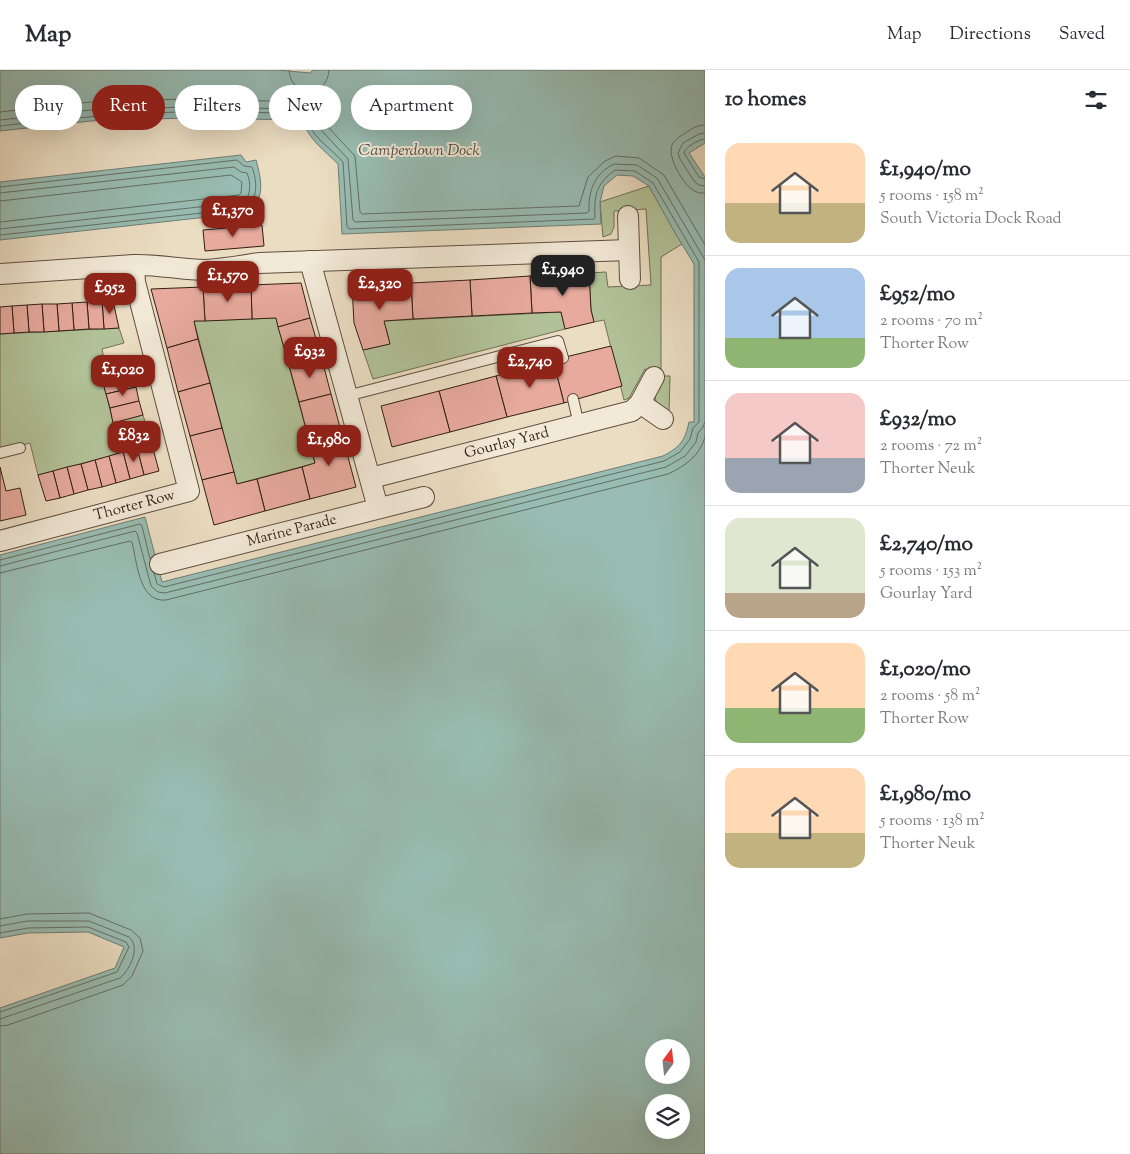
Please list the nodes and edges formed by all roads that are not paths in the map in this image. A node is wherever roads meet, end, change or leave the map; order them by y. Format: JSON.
{"nodes":[{"id":1,"x":628,"y":216,"type":"dead end"},
{"id":2,"x":629,"y":250,"type":"junction"},
{"id":3,"x":310,"y":261,"type":"junction"},
{"id":4,"x":134,"y":264,"type":"junction"},
{"id":5,"x":0,"y":274,"type":"edge"},
{"id":6,"x":630,"y":279,"type":"dead end"},
{"id":7,"x":563,"y":358,"type":"dead end"},
{"id":8,"x":654,"y":377,"type":"dead end"},
{"id":9,"x":347,"y":396,"type":"junction"},
{"id":10,"x":573,"y":399,"type":"dead end"},
{"id":11,"x":640,"y":403,"type":"junction"},
{"id":12,"x":663,"y":419,"type":"dead end"},
{"id":13,"x":579,"y":425,"type":"junction"},
{"id":14,"x":20,"y":448,"type":"dead end"},
{"id":15,"x":0,"y":453,"type":"edge"},
{"id":16,"x":371,"y":478,"type":"junction"},
{"id":17,"x":424,"y":496,"type":"dead end"},
{"id":18,"x":378,"y":508,"type":"junction"},
{"id":19,"x":0,"y":541,"type":"edge"},
{"id":20,"x":160,"y":564,"type":"dead end"}],
"edges":[{"from":1,"to":2,"type":"street"},
{"from":2,"to":3,"type":"street"},
{"from":2,"to":6,"type":"street"},
{"from":3,"to":4,"type":"street"},
{"from":3,"to":9,"type":"street"},
{"from":4,"to":5,"type":"street"},
{"from":4,"to":19,"type":"street","name":"Thorter Row"},
{"from":7,"to":9,"type":"lane"},
{"from":8,"to":11,"type":"street"},
{"from":9,"to":16,"type":"street"},
{"from":10,"to":13,"type":"lane"},
{"from":11,"to":12,"type":"street"},
{"from":11,"to":13,"type":"street","name":"Gourlay Yard"},
{"from":13,"to":16,"type":"street","name":"Gourlay Yard"},
{"from":14,"to":15,"type":"lane"},
{"from":16,"to":18,"type":"street"},
{"from":17,"to":18,"type":"street","name":"Marine Parade"},
{"from":18,"to":20,"type":"street","name":"Marine Parade"}]}
